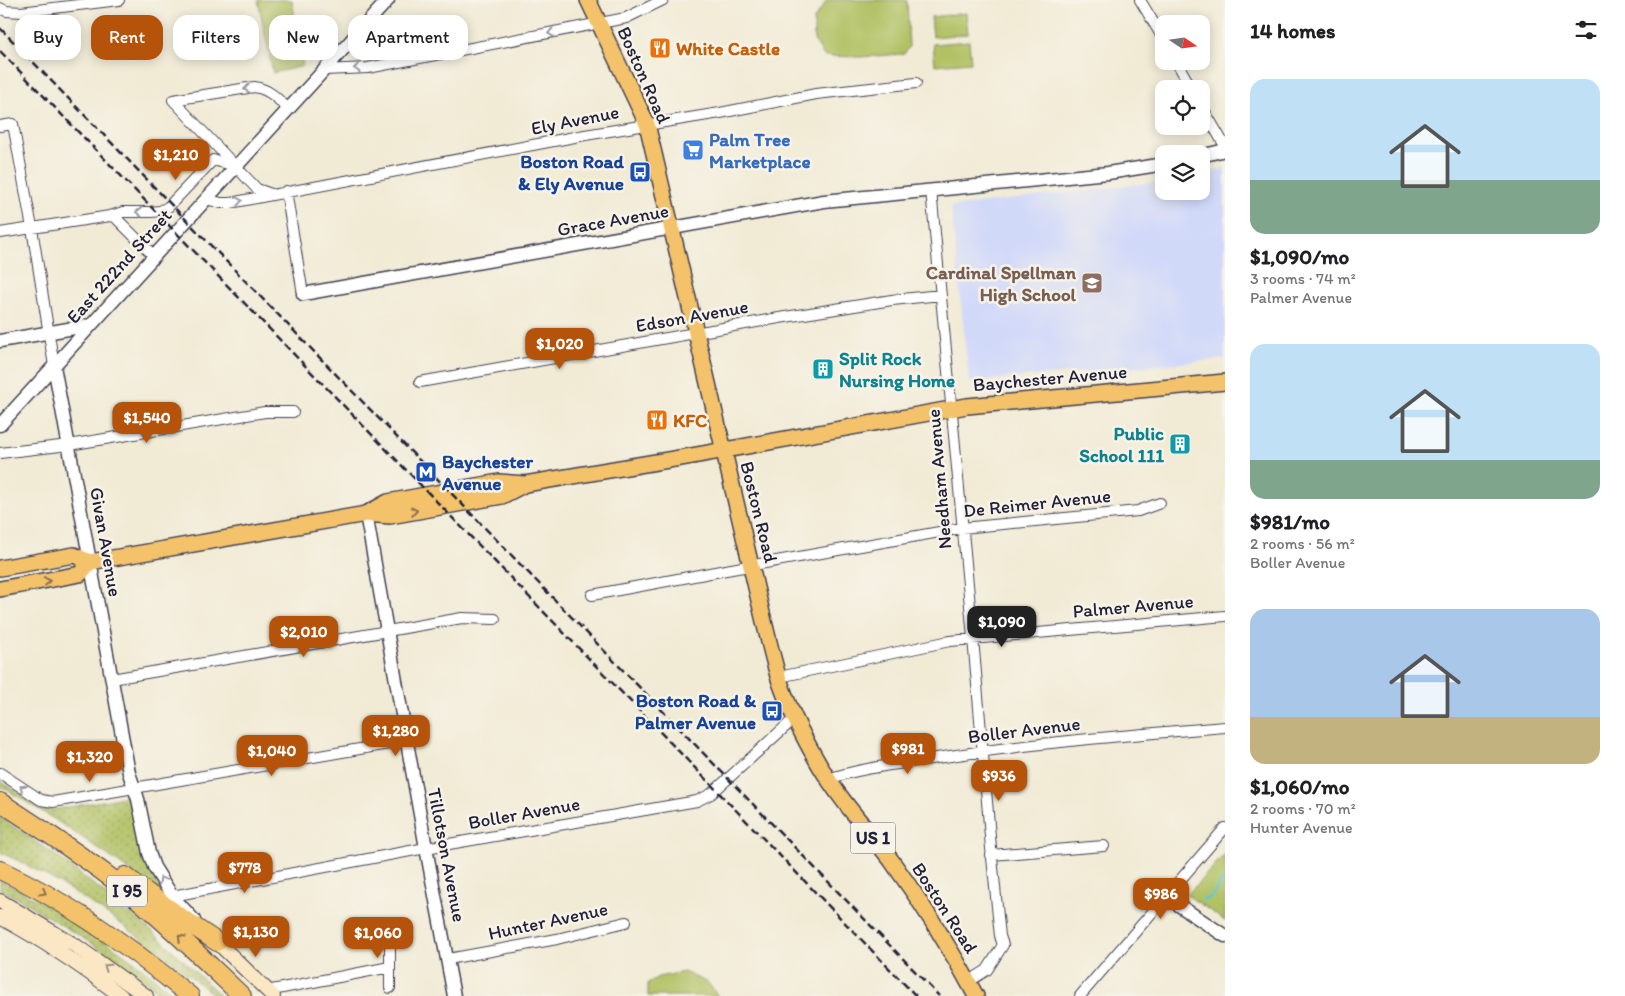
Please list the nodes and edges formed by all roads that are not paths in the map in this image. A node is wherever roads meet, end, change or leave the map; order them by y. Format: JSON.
{"nodes":[{"id":1,"x":119,"y":0,"type":"edge"},
{"id":2,"x":388,"y":0,"type":"edge"},
{"id":3,"x":588,"y":0,"type":"edge"},
{"id":4,"x":664,"y":0,"type":"edge"},
{"id":5,"x":1140,"y":0,"type":"edge"},
{"id":6,"x":0,"y":8,"type":"edge"},
{"id":7,"x":599,"y":24,"type":"junction"},
{"id":8,"x":1155,"y":25,"type":"edge"},
{"id":9,"x":324,"y":70,"type":"junction"},
{"id":10,"x":916,"y":83,"type":"dead end"},
{"id":11,"x":288,"y":109,"type":"junction"},
{"id":12,"x":1210,"y":120,"type":"edge"},
{"id":13,"x":647,"y":124,"type":"junction"},
{"id":14,"x":0,"y":126,"type":"edge"},
{"id":15,"x":1225,"y":146,"type":"edge"},
{"id":16,"x":1225,"y":150,"type":"edge"},
{"id":17,"x":1210,"y":154,"type":"edge"},
{"id":18,"x":1155,"y":165,"type":"edge"},
{"id":19,"x":236,"y":166,"type":"junction"},
{"id":20,"x":931,"y":190,"type":"junction"},
{"id":21,"x":286,"y":191,"type":"junction"},
{"id":22,"x":273,"y":194,"type":"junction"},
{"id":23,"x":206,"y":199,"type":"junction"},
{"id":24,"x":110,"y":216,"type":"junction"},
{"id":25,"x":32,"y":228,"type":"junction"},
{"id":26,"x":671,"y":228,"type":"junction"},
{"id":27,"x":0,"y":233,"type":"edge"},
{"id":28,"x":154,"y":256,"type":"junction"},
{"id":29,"x":304,"y":294,"type":"joint"},
{"id":30,"x":941,"y":295,"type":"junction"},
{"id":31,"x":91,"y":325,"type":"junction"},
{"id":32,"x":696,"y":332,"type":"junction"},
{"id":33,"x":48,"y":333,"type":"junction"},
{"id":34,"x":0,"y":341,"type":"edge"},
{"id":35,"x":54,"y":366,"type":"junction"},
{"id":36,"x":420,"y":382,"type":"dead end"},
{"id":37,"x":1225,"y":382,"type":"edge"},
{"id":38,"x":952,"y":408,"type":"junction"},
{"id":39,"x":293,"y":412,"type":"dead end"},
{"id":40,"x":0,"y":425,"type":"edge"},
{"id":41,"x":69,"y":444,"type":"junction"},
{"id":42,"x":723,"y":450,"type":"junction"},
{"id":43,"x":0,"y":453,"type":"edge"},
{"id":44,"x":1160,"y":503,"type":"dead end"},
{"id":45,"x":366,"y":514,"type":"junction"},
{"id":46,"x":962,"y":528,"type":"junction"},
{"id":47,"x":90,"y":562,"type":"junction"},
{"id":48,"x":751,"y":566,"type":"junction"},
{"id":49,"x":0,"y":568,"type":"edge"},
{"id":50,"x":0,"y":589,"type":"edge"},
{"id":51,"x":592,"y":596,"type":"dead end"},
{"id":52,"x":1225,"y":616,"type":"edge"},
{"id":53,"x":495,"y":619,"type":"dead end"},
{"id":54,"x":386,"y":631,"type":"junction"},
{"id":55,"x":973,"y":638,"type":"junction"},
{"id":56,"x":779,"y":677,"type":"junction"},
{"id":57,"x":112,"y":679,"type":"junction"},
{"id":58,"x":795,"y":718,"type":"junction"},
{"id":59,"x":1225,"y":727,"type":"edge"},
{"id":60,"x":406,"y":740,"type":"junction"},
{"id":61,"x":982,"y":751,"type":"junction"},
{"id":62,"x":0,"y":773,"type":"edge"},
{"id":63,"x":828,"y":779,"type":"junction"},
{"id":64,"x":134,"y":788,"type":"junction"},
{"id":65,"x":6,"y":806,"type":"edge"},
{"id":66,"x":1225,"y":828,"type":"edge"},
{"id":67,"x":1104,"y":846,"type":"dead end"},
{"id":68,"x":426,"y":848,"type":"junction"},
{"id":69,"x":992,"y":855,"type":"junction"},
{"id":70,"x":0,"y":870,"type":"edge"},
{"id":71,"x":172,"y":896,"type":"junction"},
{"id":72,"x":1165,"y":896,"type":"junction"},
{"id":73,"x":0,"y":901,"type":"edge"},
{"id":74,"x":0,"y":917,"type":"edge"},
{"id":75,"x":626,"y":922,"type":"dead end"},
{"id":76,"x":390,"y":930,"type":"dead end"},
{"id":77,"x":1225,"y":936,"type":"edge"},
{"id":78,"x":217,"y":942,"type":"junction"},
{"id":79,"x":448,"y":959,"type":"junction"},
{"id":80,"x":390,"y":967,"type":"junction"},
{"id":81,"x":968,"y":982,"type":"junction"},
{"id":82,"x":390,"y":988,"type":"dead end"},
{"id":83,"x":270,"y":993,"type":"edge"},
{"id":84,"x":121,"y":996,"type":"edge"},
{"id":85,"x":146,"y":996,"type":"edge"},
{"id":86,"x":190,"y":996,"type":"edge"},
{"id":87,"x":242,"y":996,"type":"edge"},
{"id":88,"x":454,"y":996,"type":"edge"},
{"id":89,"x":976,"y":996,"type":"edge"},
{"id":90,"x":1080,"y":996,"type":"edge"}],
"edges":[{"from":1,"to":6,"type":"street"},
{"from":2,"to":9,"type":"street","name":"East 222nd Street"},
{"from":3,"to":7,"type":"main road","name":"Boston Road","number":"US 1"},
{"from":4,"to":7,"type":"street"},
{"from":5,"to":8,"type":"street"},
{"from":7,"to":9,"type":"street","one_way":true},
{"from":7,"to":13,"type":"main road","name":"Boston Road","number":"US 1"},
{"from":9,"to":11,"type":"street","name":"East 222nd Street"},
{"from":10,"to":13,"type":"street","name":"Ely Avenue"},
{"from":11,"to":19,"type":"street","name":"East 222nd Street"},
{"from":11,"to":19,"type":"street","one_way":true},
{"from":12,"to":15,"type":"street"},
{"from":13,"to":21,"type":"street","name":"Ely Avenue"},
{"from":13,"to":26,"type":"main road","name":"Boston Road","number":"US 1"},
{"from":14,"to":25,"type":"street","name":"Givan Avenue"},
{"from":16,"to":17,"type":"street"},
{"from":18,"to":20,"type":"street"},
{"from":19,"to":22,"type":"street"},
{"from":19,"to":23,"type":"street","name":"East 222nd Street"},
{"from":19,"to":24,"type":"street","one_way":true},
{"from":20,"to":26,"type":"street","name":"Grace Avenue"},
{"from":20,"to":30,"type":"street","name":"Needham Avenue"},
{"from":21,"to":22,"type":"street","name":"Ely Avenue"},
{"from":21,"to":29,"type":"street"},
{"from":23,"to":22,"type":"street","name":"Ely Avenue","one_way":true},
{"from":23,"to":28,"type":"street","name":"East 222nd Street"},
{"from":24,"to":25,"type":"street"},
{"from":24,"to":28,"type":"street"},
{"from":25,"to":27,"type":"street"},
{"from":25,"to":33,"type":"street","name":"Givan Avenue"},
{"from":26,"to":29,"type":"street","name":"Grace Avenue"},
{"from":26,"to":32,"type":"main road","name":"Boston Road","number":"US 1"},
{"from":28,"to":31,"type":"street","name":"East 222nd Street"},
{"from":30,"to":32,"type":"street","name":"Edson Avenue"},
{"from":30,"to":38,"type":"street","name":"Needham Avenue"},
{"from":31,"to":33,"type":"street"},
{"from":31,"to":35,"type":"street","name":"East 222nd Street"},
{"from":32,"to":36,"type":"street","name":"Edson Avenue"},
{"from":32,"to":42,"type":"main road","name":"Boston Road","number":"US 1"},
{"from":33,"to":34,"type":"street"},
{"from":33,"to":35,"type":"street","name":"Givan Avenue"},
{"from":35,"to":40,"type":"street","name":"East 222nd Street"},
{"from":35,"to":41,"type":"street","name":"Givan Avenue"},
{"from":37,"to":38,"type":"main road","name":"Baychester Avenue"},
{"from":38,"to":42,"type":"main road","name":"Baychester Avenue"},
{"from":38,"to":46,"type":"street","name":"Needham Avenue"},
{"from":39,"to":41,"type":"street"},
{"from":41,"to":43,"type":"street"},
{"from":41,"to":47,"type":"street","name":"Givan Avenue"},
{"from":42,"to":45,"type":"main road","name":"Baychester Avenue"},
{"from":42,"to":48,"type":"main road","name":"Boston Road","number":"US 1"},
{"from":44,"to":46,"type":"street","name":"De Reimer Avenue"},
{"from":45,"to":47,"type":"main road","name":"Baychester Avenue"},
{"from":45,"to":54,"type":"street","name":"Tillotson Avenue"},
{"from":46,"to":48,"type":"street","name":"De Reimer Avenue"},
{"from":46,"to":55,"type":"street","name":"Needham Avenue"},
{"from":47,"to":49,"type":"main road","name":"Baychester Avenue"},
{"from":50,"to":47,"type":"main road","name":"Baychester Avenue","one_way":true},
{"from":47,"to":57,"type":"street","name":"Givan Avenue"},
{"from":48,"to":51,"type":"street","name":"De Reimer Avenue"},
{"from":48,"to":56,"type":"main road","name":"Boston Road","number":"US 1"},
{"from":52,"to":55,"type":"street","name":"Palmer Avenue"},
{"from":53,"to":54,"type":"street"},
{"from":54,"to":57,"type":"street"},
{"from":54,"to":60,"type":"street","name":"Tillotson Avenue"},
{"from":55,"to":56,"type":"street","name":"Palmer Avenue"},
{"from":55,"to":61,"type":"street","name":"Needham Avenue"},
{"from":56,"to":58,"type":"main road","name":"Boston Road","number":"US 1"},
{"from":57,"to":64,"type":"street","name":"Givan Avenue"},
{"from":58,"to":63,"type":"main road","name":"Boston Road","number":"US 1"},
{"from":58,"to":68,"type":"street","name":"Boller Avenue"},
{"from":59,"to":61,"type":"street","name":"Boller Avenue"},
{"from":60,"to":64,"type":"street"},
{"from":60,"to":68,"type":"street","name":"Tillotson Avenue"},
{"from":61,"to":63,"type":"street","name":"Boller Avenue"},
{"from":61,"to":69,"type":"street","name":"Needham Avenue"},
{"from":64,"to":62,"type":"street","one_way":true},
{"from":63,"to":81,"type":"main road","name":"Boston Road","number":"US 1"},
{"from":71,"to":64,"type":"street","name":"Givan Avenue","one_way":true},
{"from":65,"to":78,"type":"highway"},
{"from":87,"to":65,"type":"highway","number":"I 95","one_way":true},
{"from":66,"to":72,"type":"street"},
{"from":67,"to":69,"type":"street"},
{"from":68,"to":71,"type":"street","name":"Boller Avenue"},
{"from":68,"to":79,"type":"street","name":"Tillotson Avenue"},
{"from":69,"to":81,"type":"street","name":"Needham Avenue"},
{"from":70,"to":86,"type":"highway","number":"I 95","one_way":true},
{"from":71,"to":78,"type":"street","name":"Givan Avenue"},
{"from":72,"to":77,"type":"street"},
{"from":72,"to":90,"type":"street"},
{"from":85,"to":73,"type":"main road","one_way":true},
{"from":74,"to":84,"type":"main road"},
{"from":75,"to":79,"type":"street","name":"Hunter Avenue"},
{"from":76,"to":80,"type":"street"},
{"from":78,"to":83,"type":"main road"},
{"from":79,"to":88,"type":"street","name":"Tillotson Avenue"},
{"from":80,"to":82,"type":"street"},
{"from":80,"to":83,"type":"street"},
{"from":81,"to":89,"type":"main road","name":"Boston Road","number":"US 1"}]}
